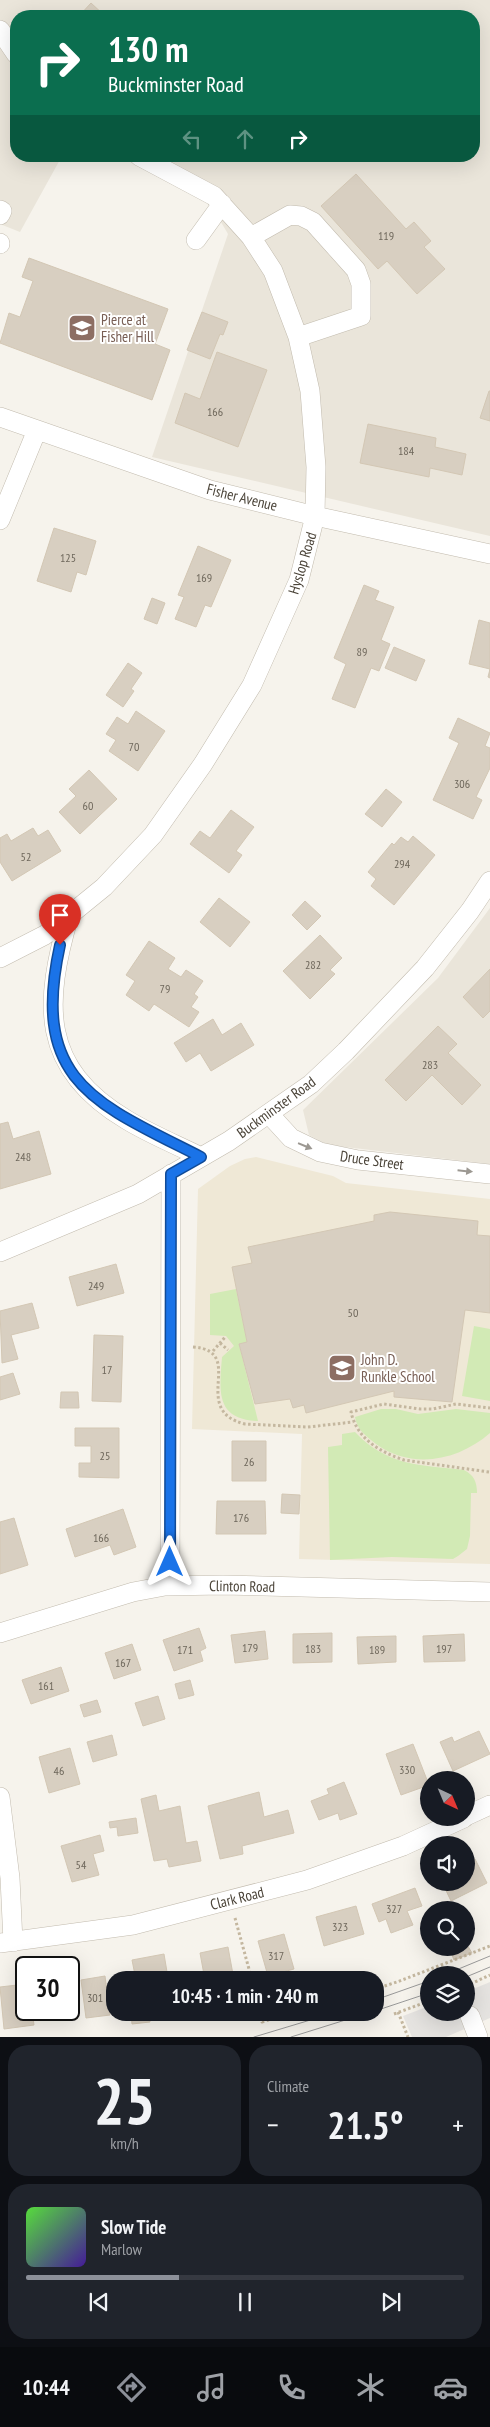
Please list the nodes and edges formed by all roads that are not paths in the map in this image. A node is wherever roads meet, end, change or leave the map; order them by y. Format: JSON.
{"nodes":[{"id":1,"x":0,"y":30,"type":"edge"},
{"id":2,"x":10,"y":55,"type":"edge"},
{"id":3,"x":150,"y":162,"type":"edge"},
{"id":4,"x":222,"y":204,"type":"junction"},
{"id":5,"x":0,"y":210,"type":"edge"},
{"id":6,"x":0,"y":215,"type":"edge"},
{"id":7,"x":251,"y":237,"type":"junction"},
{"id":8,"x":196,"y":240,"type":"dead end"},
{"id":9,"x":298,"y":337,"type":"junction"},
{"id":10,"x":0,"y":417,"type":"edge"},
{"id":11,"x":37,"y":430,"type":"junction"},
{"id":12,"x":316,"y":516,"type":"junction"},
{"id":13,"x":0,"y":520,"type":"edge"},
{"id":14,"x":490,"y":554,"type":"edge"},
{"id":15,"x":490,"y":881,"type":"edge"},
{"id":16,"x":69,"y":916,"type":"junction"},
{"id":17,"x":0,"y":958,"type":"edge"},
{"id":18,"x":269,"y":1114,"type":"junction"},
{"id":19,"x":201,"y":1157,"type":"junction"},
{"id":20,"x":171,"y":1174,"type":"junction"},
{"id":21,"x":490,"y":1174,"type":"edge"},
{"id":22,"x":0,"y":1252,"type":"edge"},
{"id":23,"x":170,"y":1586,"type":"junction"},
{"id":24,"x":490,"y":1592,"type":"edge"},
{"id":25,"x":0,"y":1633,"type":"edge"},
{"id":26,"x":0,"y":1797,"type":"edge"},
{"id":27,"x":490,"y":1805,"type":"edge"},
{"id":28,"x":475,"y":1812,"type":"edge"},
{"id":29,"x":446,"y":1826,"type":"edge"},
{"id":30,"x":6,"y":1942,"type":"edge"},
{"id":31,"x":472,"y":2021,"type":"edge"},
{"id":32,"x":478,"y":2037,"type":"edge"}],
"edges":[{"from":1,"to":2,"type":"street"},
{"from":3,"to":4,"type":"street","name":"Hyslop Road"},
{"from":4,"to":7,"type":"street","name":"Hyslop Road"},
{"from":4,"to":8,"type":"street"},
{"from":5,"to":6,"type":"street"},
{"from":7,"to":9,"type":"street","name":"Hyslop Road"},
{"from":7,"to":9,"type":"street"},
{"from":9,"to":12,"type":"street","name":"Hyslop Road"},
{"from":10,"to":11,"type":"street","name":"Fisher Avenue"},
{"from":11,"to":12,"type":"street","name":"Fisher Avenue"},
{"from":11,"to":13,"type":"street"},
{"from":12,"to":14,"type":"street","name":"Fisher Avenue"},
{"from":12,"to":16,"type":"street","name":"Hyslop Road"},
{"from":15,"to":18,"type":"street","name":"Buckminster Road"},
{"from":16,"to":17,"type":"street","name":"Hyslop Road"},
{"from":16,"to":19,"type":"street"},
{"from":18,"to":19,"type":"street","name":"Buckminster Road"},
{"from":18,"to":21,"type":"street","name":"Druce Street","one_way":true},
{"from":19,"to":20,"type":"street","name":"Buckminster Road"},
{"from":20,"to":22,"type":"street","name":"Buckminster Road"},
{"from":20,"to":23,"type":"street"},
{"from":23,"to":24,"type":"street","name":"Clinton Road"},
{"from":23,"to":25,"type":"street","name":"Clinton Road"},
{"from":26,"to":30,"type":"street"},
{"from":27,"to":28,"type":"street","name":"Clark Road"},
{"from":29,"to":30,"type":"street","name":"Clark Road"},
{"from":31,"to":32,"type":"street"}]}
